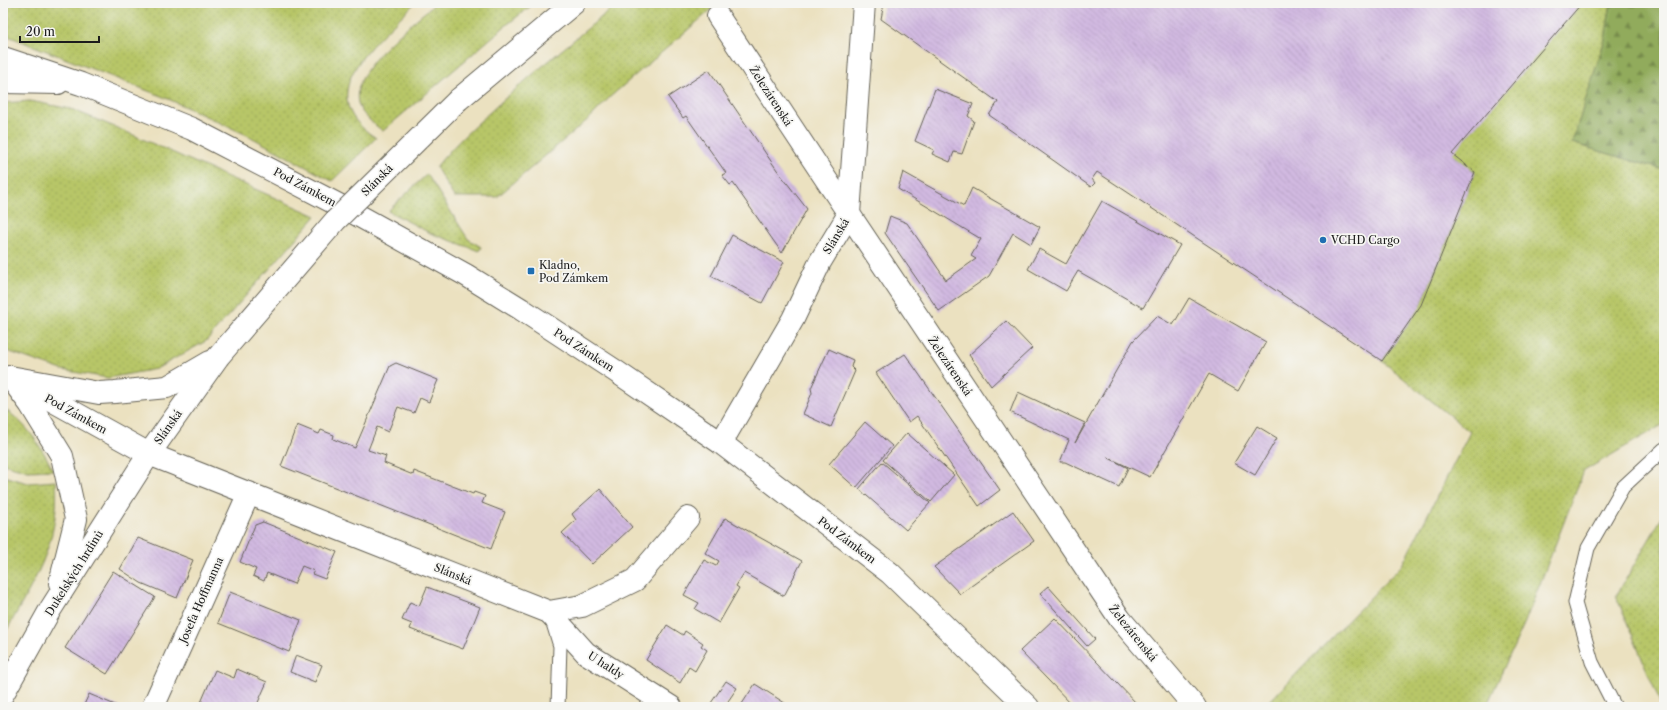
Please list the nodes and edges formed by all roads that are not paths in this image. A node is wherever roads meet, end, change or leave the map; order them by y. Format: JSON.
{"nodes":[{"id":1,"x":574,"y":3,"type":"edge"},
{"id":2,"x":864,"y":3,"type":"edge"},
{"id":3,"x":718,"y":16,"type":"dead end"},
{"id":4,"x":3,"y":58,"type":"edge"},
{"id":5,"x":3,"y":82,"type":"edge"},
{"id":6,"x":81,"y":84,"type":"junction"},
{"id":7,"x":848,"y":214,"type":"junction"},
{"id":8,"x":218,"y":357,"type":"junction"},
{"id":9,"x":7,"y":376,"type":"edge"},
{"id":10,"x":721,"y":443,"type":"junction"},
{"id":11,"x":1664,"y":449,"type":"edge"},
{"id":12,"x":149,"y":454,"type":"junction"},
{"id":13,"x":249,"y":493,"type":"junction"},
{"id":14,"x":688,"y":518,"type":"dead end"},
{"id":15,"x":55,"y":602,"type":"junction"},
{"id":16,"x":549,"y":612,"type":"junction"},
{"id":17,"x":3,"y":694,"type":"edge"},
{"id":18,"x":153,"y":707,"type":"edge"},
{"id":19,"x":558,"y":707,"type":"edge"},
{"id":20,"x":671,"y":707,"type":"edge"},
{"id":21,"x":1028,"y":707,"type":"edge"},
{"id":22,"x":1194,"y":707,"type":"edge"},
{"id":23,"x":1615,"y":707,"type":"edge"}],
"edges":[{"from":1,"to":8,"type":"street","name":"Slánská","bridge":true},
{"from":2,"to":7,"type":"street","name":"Slánská"},
{"from":3,"to":7,"type":"street","name":"Železárenská"},
{"from":4,"to":6,"type":"street","name":"Pod Zámkem"},
{"from":5,"to":6,"type":"street","name":"Pod Zámkem"},
{"from":6,"to":10,"type":"street","name":"Pod Zámkem"},
{"from":7,"to":10,"type":"street","name":"Slánská"},
{"from":7,"to":22,"type":"street","name":"Železárenská"},
{"from":8,"to":9,"type":"street"},
{"from":8,"to":12,"type":"street","name":"Slánská"},
{"from":9,"to":12,"type":"street","name":"Pod Zámkem"},
{"from":9,"to":15,"type":"street"},
{"from":10,"to":21,"type":"street","name":"Pod Zámkem"},
{"from":11,"to":23,"type":"lane"},
{"from":12,"to":13,"type":"street","name":"Slánská"},
{"from":12,"to":15,"type":"street","name":"Dukelských hrdinů"},
{"from":13,"to":16,"type":"street","name":"Slánská"},
{"from":13,"to":18,"type":"street","name":"Josefa Hoffmanna"},
{"from":14,"to":16,"type":"street"},
{"from":15,"to":17,"type":"street","name":"Dukelských hrdinů"},
{"from":16,"to":19,"type":"lane"},
{"from":16,"to":20,"type":"street","name":"U haldy"}]}
